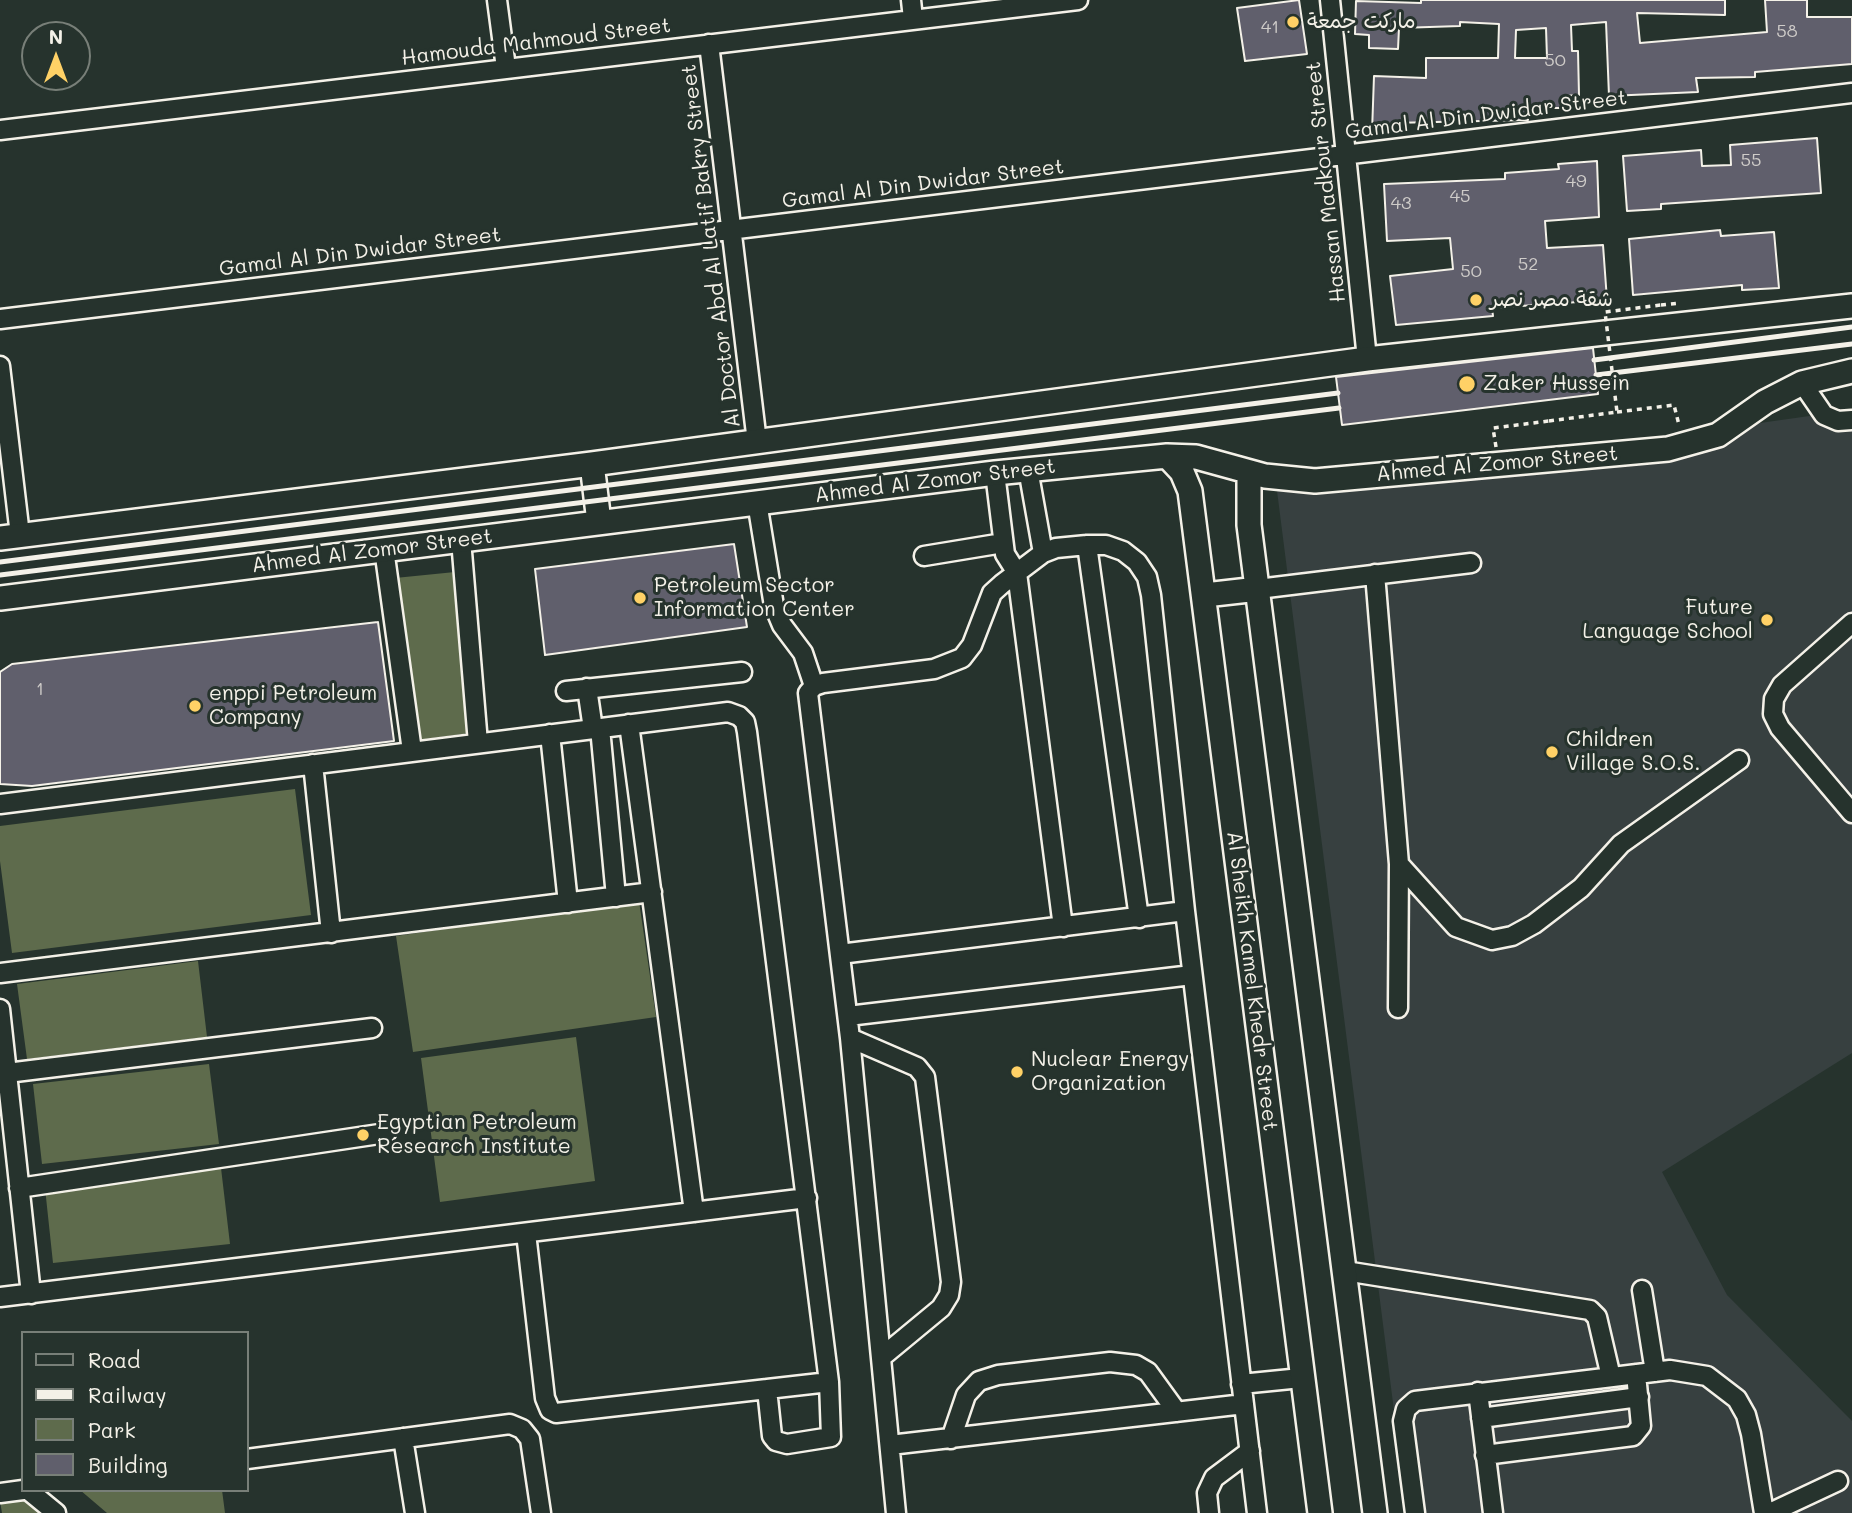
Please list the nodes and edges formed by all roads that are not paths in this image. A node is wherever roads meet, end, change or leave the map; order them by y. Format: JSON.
{"nodes":[{"id":1,"x":497,"y":0,"type":"edge"},
{"id":2,"x":911,"y":0,"type":"edge"},
{"id":3,"x":1078,"y":0,"type":"edge"},
{"id":4,"x":1330,"y":0,"type":"edge"},
{"id":5,"x":913,"y":19,"type":"junction"},
{"id":6,"x":709,"y":44,"type":"junction"},
{"id":7,"x":506,"y":68,"type":"junction"},
{"id":8,"x":1852,"y":93,"type":"edge"},
{"id":9,"x":0,"y":130,"type":"edge"},
{"id":10,"x":1346,"y":156,"type":"junction"},
{"id":11,"x":733,"y":230,"type":"junction"},
{"id":12,"x":1852,"y":306,"type":"edge"},
{"id":13,"x":0,"y":319,"type":"edge"},
{"id":14,"x":1367,"y":359,"type":"junction"},
{"id":15,"x":0,"y":366,"type":"edge"},
{"id":16,"x":1852,"y":370,"type":"edge"},
{"id":17,"x":1802,"y":383,"type":"junction"},
{"id":18,"x":1852,"y":420,"type":"edge"},
{"id":19,"x":757,"y":442,"type":"junction"},
{"id":20,"x":1167,"y":456,"type":"junction"},
{"id":21,"x":592,"y":464,"type":"junction"},
{"id":22,"x":1028,"y":469,"type":"junction"},
{"id":23,"x":1249,"y":472,"type":"junction"},
{"id":24,"x":995,"y":473,"type":"junction"},
{"id":25,"x":757,"y":502,"type":"junction"},
{"id":26,"x":599,"y":522,"type":"junction"},
{"id":27,"x":10,"y":536,"type":"edge"},
{"id":28,"x":461,"y":540,"type":"junction"},
{"id":29,"x":1003,"y":543,"type":"junction"},
{"id":30,"x":1087,"y":544,"type":"junction"},
{"id":31,"x":384,"y":550,"type":"junction"},
{"id":32,"x":1043,"y":553,"type":"junction"},
{"id":33,"x":924,"y":556,"type":"dead end"},
{"id":34,"x":1471,"y":563,"type":"dead end"},
{"id":35,"x":1017,"y":573,"type":"junction"},
{"id":36,"x":1375,"y":574,"type":"junction"},
{"id":37,"x":1258,"y":589,"type":"junction"},
{"id":38,"x":1205,"y":595,"type":"junction"},
{"id":39,"x":0,"y":598,"type":"edge"},
{"id":40,"x":1852,"y":623,"type":"edge"},
{"id":41,"x":742,"y":671,"type":"dead end"},
{"id":42,"x":814,"y":686,"type":"junction"},
{"id":43,"x":587,"y":688,"type":"junction"},
{"id":44,"x":566,"y":691,"type":"dead end"},
{"id":45,"x":629,"y":724,"type":"junction"},
{"id":46,"x":596,"y":728,"type":"junction"},
{"id":47,"x":550,"y":734,"type":"junction"},
{"id":48,"x":478,"y":743,"type":"junction"},
{"id":49,"x":412,"y":751,"type":"junction"},
{"id":50,"x":1739,"y":760,"type":"dead end"},
{"id":51,"x":313,"y":764,"type":"junction"},
{"id":52,"x":0,"y":804,"type":"edge"},
{"id":53,"x":1852,"y":813,"type":"edge"},
{"id":54,"x":1399,"y":864,"type":"junction"},
{"id":55,"x":652,"y":892,"type":"junction"},
{"id":56,"x":616,"y":897,"type":"junction"},
{"id":57,"x":568,"y":903,"type":"junction"},
{"id":58,"x":1185,"y":911,"type":"junction"},
{"id":59,"x":1139,"y":918,"type":"junction"},
{"id":60,"x":1063,"y":927,"type":"junction"},
{"id":61,"x":331,"y":933,"type":"junction"},
{"id":62,"x":840,"y":954,"type":"junction"},
{"id":63,"x":0,"y":973,"type":"edge"},
{"id":64,"x":1192,"y":975,"type":"junction"},
{"id":65,"x":1398,"y":1008,"type":"dead end"},
{"id":66,"x":0,"y":1009,"type":"edge"},
{"id":67,"x":848,"y":1016,"type":"junction"},
{"id":68,"x":372,"y":1028,"type":"dead end"},
{"id":69,"x":850,"y":1038,"type":"junction"},
{"id":70,"x":7,"y":1073,"type":"junction"},
{"id":71,"x":386,"y":1133,"type":"dead end"},
{"id":72,"x":19,"y":1188,"type":"junction"},
{"id":73,"x":807,"y":1198,"type":"junction"},
{"id":74,"x":694,"y":1212,"type":"junction"},
{"id":75,"x":526,"y":1233,"type":"junction"},
{"id":76,"x":1345,"y":1271,"type":"junction"},
{"id":77,"x":1642,"y":1290,"type":"dead end"},
{"id":78,"x":31,"y":1294,"type":"junction"},
{"id":79,"x":0,"y":1297,"type":"edge"},
{"id":80,"x":883,"y":1356,"type":"junction"},
{"id":81,"x":1656,"y":1371,"type":"junction"},
{"id":82,"x":1636,"y":1374,"type":"junction"},
{"id":83,"x":1611,"y":1377,"type":"junction"},
{"id":84,"x":1301,"y":1378,"type":"junction"},
{"id":85,"x":829,"y":1381,"type":"junction"},
{"id":86,"x":1241,"y":1384,"type":"junction"},
{"id":87,"x":767,"y":1389,"type":"junction"},
{"id":88,"x":1478,"y":1392,"type":"junction"},
{"id":89,"x":1639,"y":1396,"type":"junction"},
{"id":90,"x":1244,"y":1404,"type":"junction"},
{"id":91,"x":1177,"y":1412,"type":"junction"},
{"id":92,"x":1481,"y":1418,"type":"junction"},
{"id":93,"x":403,"y":1438,"type":"junction"},
{"id":94,"x":951,"y":1438,"type":"junction"},
{"id":95,"x":890,"y":1445,"type":"junction"},
{"id":96,"x":1250,"y":1451,"type":"junction"},
{"id":97,"x":1485,"y":1455,"type":"junction"},
{"id":98,"x":248,"y":1459,"type":"edge"},
{"id":99,"x":1838,"y":1482,"type":"dead end"},
{"id":100,"x":21,"y":1490,"type":"edge"},
{"id":101,"x":28,"y":1492,"type":"edge"},
{"id":102,"x":0,"y":1493,"type":"edge"},
{"id":103,"x":56,"y":1513,"type":"edge"},
{"id":104,"x":415,"y":1513,"type":"edge"},
{"id":105,"x":541,"y":1513,"type":"edge"},
{"id":106,"x":897,"y":1513,"type":"edge"},
{"id":107,"x":1209,"y":1513,"type":"edge"},
{"id":108,"x":1257,"y":1513,"type":"edge"},
{"id":109,"x":1320,"y":1513,"type":"edge"},
{"id":110,"x":1375,"y":1513,"type":"edge"},
{"id":111,"x":1415,"y":1513,"type":"edge"},
{"id":112,"x":1493,"y":1513,"type":"edge"},
{"id":113,"x":1764,"y":1513,"type":"edge"},
{"id":114,"x":1770,"y":1513,"type":"edge"}],
"edges":[{"from":1,"to":7,"type":"street"},
{"from":2,"to":5,"type":"street"},
{"from":3,"to":5,"type":"street","name":"Hamouda Mahmoud Street"},
{"from":4,"to":10,"type":"street","name":"Hassan Madkour Street"},
{"from":5,"to":6,"type":"street","name":"Hamouda Mahmoud Street"},
{"from":6,"to":7,"type":"street","name":"Hamouda Mahmoud Street"},
{"from":6,"to":11,"type":"street","name":"Al Doctor Abd Al Latif Bakry Street"},
{"from":7,"to":9,"type":"street","name":"Hamouda Mahmoud Street"},
{"from":8,"to":10,"type":"street","name":"Gamal Al Din Dwidar Street"},
{"from":10,"to":11,"type":"street","name":"Gamal Al Din Dwidar Street"},
{"from":10,"to":14,"type":"street","name":"Hassan Madkour Street"},
{"from":11,"to":13,"type":"street","name":"Gamal Al Din Dwidar Street"},
{"from":11,"to":19,"type":"street","name":"Al Doctor Abd Al Latif Bakry Street"},
{"from":12,"to":14,"type":"main road"},
{"from":14,"to":19,"type":"main road"},
{"from":15,"to":27,"type":"street"},
{"from":16,"to":17,"type":"main road","name":"Ahmed Al Zomor Street"},
{"from":17,"to":18,"type":"street"},
{"from":17,"to":23,"type":"main road","name":"Ahmed Al Zomor Street"},
{"from":19,"to":21,"type":"main road"},
{"from":20,"to":22,"type":"main road","name":"Ahmed Al Zomor Street"},
{"from":20,"to":23,"type":"main road","name":"Ahmed Al Zomor Street"},
{"from":20,"to":38,"type":"main road","name":"Al Sheikh Kamel Khedr Street"},
{"from":21,"to":26,"type":"main road"},
{"from":21,"to":27,"type":"main road"},
{"from":22,"to":24,"type":"main road","name":"Ahmed Al Zomor Street"},
{"from":22,"to":32,"type":"street"},
{"from":23,"to":37,"type":"main road"},
{"from":24,"to":25,"type":"main road","name":"Ahmed Al Zomor Street"},
{"from":24,"to":29,"type":"street"},
{"from":25,"to":26,"type":"main road","name":"Ahmed Al Zomor Street"},
{"from":25,"to":42,"type":"street"},
{"from":26,"to":28,"type":"main road","name":"Ahmed Al Zomor Street"},
{"from":28,"to":31,"type":"main road","name":"Ahmed Al Zomor Street"},
{"from":28,"to":48,"type":"street"},
{"from":29,"to":33,"type":"street"},
{"from":29,"to":35,"type":"street"},
{"from":30,"to":32,"type":"street"},
{"from":30,"to":58,"type":"street"},
{"from":30,"to":59,"type":"street"},
{"from":31,"to":39,"type":"main road","name":"Ahmed Al Zomor Street"},
{"from":31,"to":49,"type":"street"},
{"from":32,"to":35,"type":"street"},
{"from":34,"to":36,"type":"street"},
{"from":35,"to":42,"type":"street"},
{"from":35,"to":60,"type":"street"},
{"from":36,"to":37,"type":"street"},
{"from":36,"to":54,"type":"street"},
{"from":37,"to":38,"type":"main road"},
{"from":37,"to":76,"type":"main road"},
{"from":38,"to":84,"type":"main road","name":"Al Sheikh Kamel Khedr Street"},
{"from":40,"to":53,"type":"street"},
{"from":41,"to":43,"type":"street"},
{"from":42,"to":62,"type":"street"},
{"from":43,"to":44,"type":"street"},
{"from":43,"to":46,"type":"street"},
{"from":45,"to":46,"type":"street"},
{"from":45,"to":55,"type":"street"},
{"from":45,"to":73,"type":"street"},
{"from":46,"to":47,"type":"street"},
{"from":46,"to":56,"type":"street"},
{"from":47,"to":48,"type":"street"},
{"from":47,"to":57,"type":"street"},
{"from":48,"to":49,"type":"street"},
{"from":49,"to":51,"type":"street"},
{"from":50,"to":54,"type":"street"},
{"from":51,"to":52,"type":"street"},
{"from":51,"to":61,"type":"street"},
{"from":54,"to":65,"type":"street"},
{"from":55,"to":56,"type":"street"},
{"from":55,"to":74,"type":"street"},
{"from":56,"to":57,"type":"street"},
{"from":57,"to":61,"type":"street"},
{"from":58,"to":59,"type":"street"},
{"from":58,"to":64,"type":"street"},
{"from":59,"to":60,"type":"street"},
{"from":60,"to":62,"type":"street"},
{"from":61,"to":63,"type":"street"},
{"from":62,"to":67,"type":"street"},
{"from":64,"to":67,"type":"street"},
{"from":64,"to":86,"type":"street"},
{"from":66,"to":70,"type":"street"},
{"from":67,"to":69,"type":"street"},
{"from":68,"to":70,"type":"street"},
{"from":69,"to":80,"type":"street"},
{"from":69,"to":80,"type":"street"},
{"from":70,"to":72,"type":"street"},
{"from":71,"to":72,"type":"street"},
{"from":72,"to":78,"type":"street"},
{"from":73,"to":74,"type":"street"},
{"from":73,"to":85,"type":"street"},
{"from":74,"to":75,"type":"street"},
{"from":75,"to":78,"type":"street"},
{"from":75,"to":87,"type":"street"},
{"from":76,"to":83,"type":"street"},
{"from":76,"to":110,"type":"main road"},
{"from":77,"to":81,"type":"street"},
{"from":78,"to":79,"type":"street"},
{"from":80,"to":95,"type":"street"},
{"from":81,"to":82,"type":"street"},
{"from":81,"to":113,"type":"street"},
{"from":82,"to":83,"type":"street"},
{"from":82,"to":89,"type":"street"},
{"from":83,"to":88,"type":"street"},
{"from":84,"to":86,"type":"street"},
{"from":84,"to":109,"type":"main road","name":"Al Sheikh Kamel Khedr Street"},
{"from":85,"to":87,"type":"street"},
{"from":85,"to":87,"type":"street"},
{"from":86,"to":90,"type":"street"},
{"from":88,"to":92,"type":"street"},
{"from":88,"to":111,"type":"street"},
{"from":89,"to":92,"type":"street"},
{"from":89,"to":97,"type":"street"},
{"from":90,"to":91,"type":"street"},
{"from":90,"to":96,"type":"street"},
{"from":91,"to":94,"type":"street"},
{"from":91,"to":94,"type":"street"},
{"from":92,"to":97,"type":"street"},
{"from":93,"to":98,"type":"street"},
{"from":93,"to":104,"type":"street"},
{"from":93,"to":105,"type":"street"},
{"from":94,"to":95,"type":"street"},
{"from":95,"to":106,"type":"street"},
{"from":96,"to":107,"type":"street"},
{"from":96,"to":108,"type":"street"},
{"from":97,"to":112,"type":"street"},
{"from":99,"to":114,"type":"street"},
{"from":100,"to":102,"type":"street"},
{"from":101,"to":103,"type":"street"}]}
